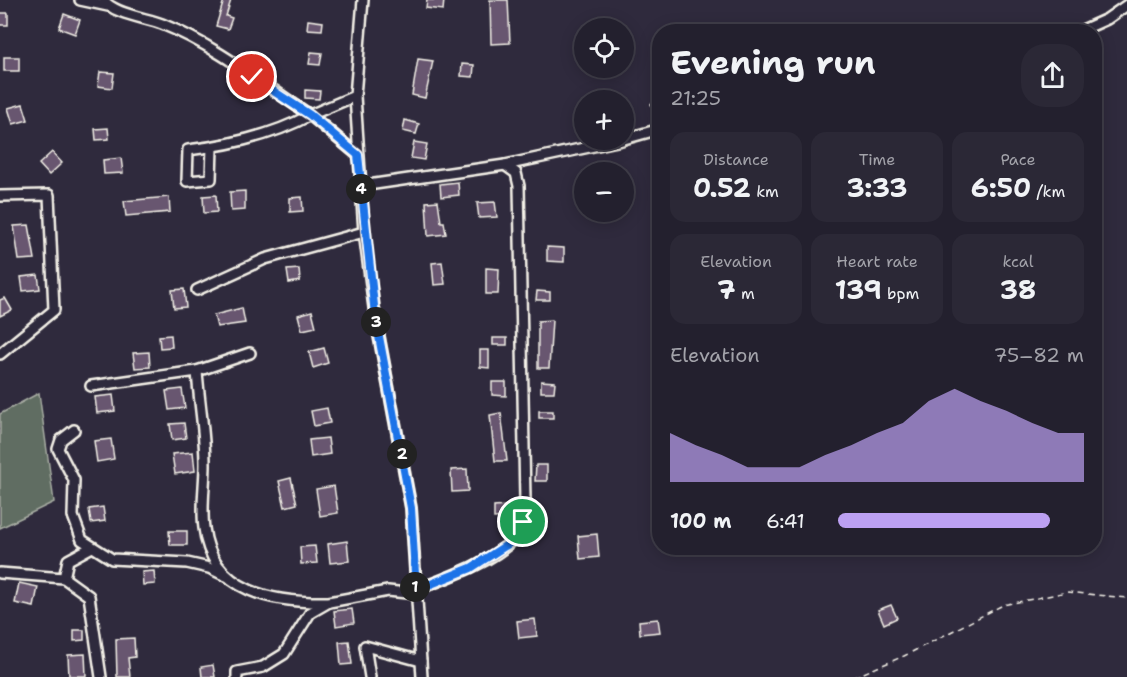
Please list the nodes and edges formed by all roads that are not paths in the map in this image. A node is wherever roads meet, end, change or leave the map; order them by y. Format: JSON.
{"nodes":[{"id":1,"x":80,"y":0,"type":"edge"},
{"id":2,"x":363,"y":0,"type":"edge"},
{"id":3,"x":106,"y":3,"type":"edge"},
{"id":4,"x":1127,"y":5,"type":"edge"},
{"id":5,"x":1096,"y":24,"type":"edge"},
{"id":6,"x":355,"y":96,"type":"junction"},
{"id":7,"x":310,"y":115,"type":"junction"},
{"id":8,"x":652,"y":131,"type":"edge"},
{"id":9,"x":634,"y":136,"type":"edge"},
{"id":10,"x":212,"y":147,"type":"dead end"},
{"id":11,"x":574,"y":150,"type":"edge"},
{"id":12,"x":358,"y":155,"type":"junction"},
{"id":13,"x":505,"y":165,"type":"junction"},
{"id":14,"x":361,"y":186,"type":"junction"},
{"id":15,"x":0,"y":196,"type":"edge"},
{"id":16,"x":364,"y":232,"type":"junction"},
{"id":17,"x":196,"y":290,"type":"dead end"},
{"id":18,"x":250,"y":353,"type":"dead end"},
{"id":19,"x":0,"y":354,"type":"edge"},
{"id":20,"x":197,"y":371,"type":"junction"},
{"id":21,"x":91,"y":387,"type":"dead end"},
{"id":22,"x":75,"y":430,"type":"dead end"},
{"id":23,"x":92,"y":547,"type":"junction"},
{"id":24,"x":0,"y":573,"type":"edge"},
{"id":25,"x":64,"y":578,"type":"junction"},
{"id":26,"x":230,"y":578,"type":"junction"},
{"id":27,"x":416,"y":592,"type":"junction"},
{"id":28,"x":329,"y":602,"type":"junction"},
{"id":29,"x":421,"y":661,"type":"junction"},
{"id":30,"x":101,"y":677,"type":"edge"},
{"id":31,"x":237,"y":677,"type":"edge"},
{"id":32,"x":370,"y":677,"type":"edge"},
{"id":33,"x":422,"y":677,"type":"edge"}],
"edges":[{"from":1,"to":3,"type":"street"},
{"from":2,"to":6,"type":"street"},
{"from":3,"to":7,"type":"street"},
{"from":4,"to":5,"type":"street"},
{"from":6,"to":7,"type":"street"},
{"from":6,"to":12,"type":"street"},
{"from":7,"to":10,"type":"street"},
{"from":7,"to":12,"type":"street"},
{"from":8,"to":9,"type":"street"},
{"from":11,"to":13,"type":"street"},
{"from":12,"to":14,"type":"street"},
{"from":13,"to":14,"type":"street"},
{"from":13,"to":27,"type":"street"},
{"from":14,"to":16,"type":"street"},
{"from":15,"to":19,"type":"street"},
{"from":16,"to":17,"type":"street"},
{"from":16,"to":27,"type":"street"},
{"from":18,"to":20,"type":"street"},
{"from":20,"to":21,"type":"street"},
{"from":20,"to":26,"type":"street"},
{"from":22,"to":23,"type":"street"},
{"from":23,"to":25,"type":"street"},
{"from":23,"to":26,"type":"street"},
{"from":24,"to":25,"type":"street"},
{"from":25,"to":30,"type":"street"},
{"from":26,"to":28,"type":"street"},
{"from":27,"to":28,"type":"street"},
{"from":27,"to":29,"type":"street"},
{"from":28,"to":31,"type":"street"},
{"from":29,"to":32,"type":"street"},
{"from":29,"to":33,"type":"street"}]}
